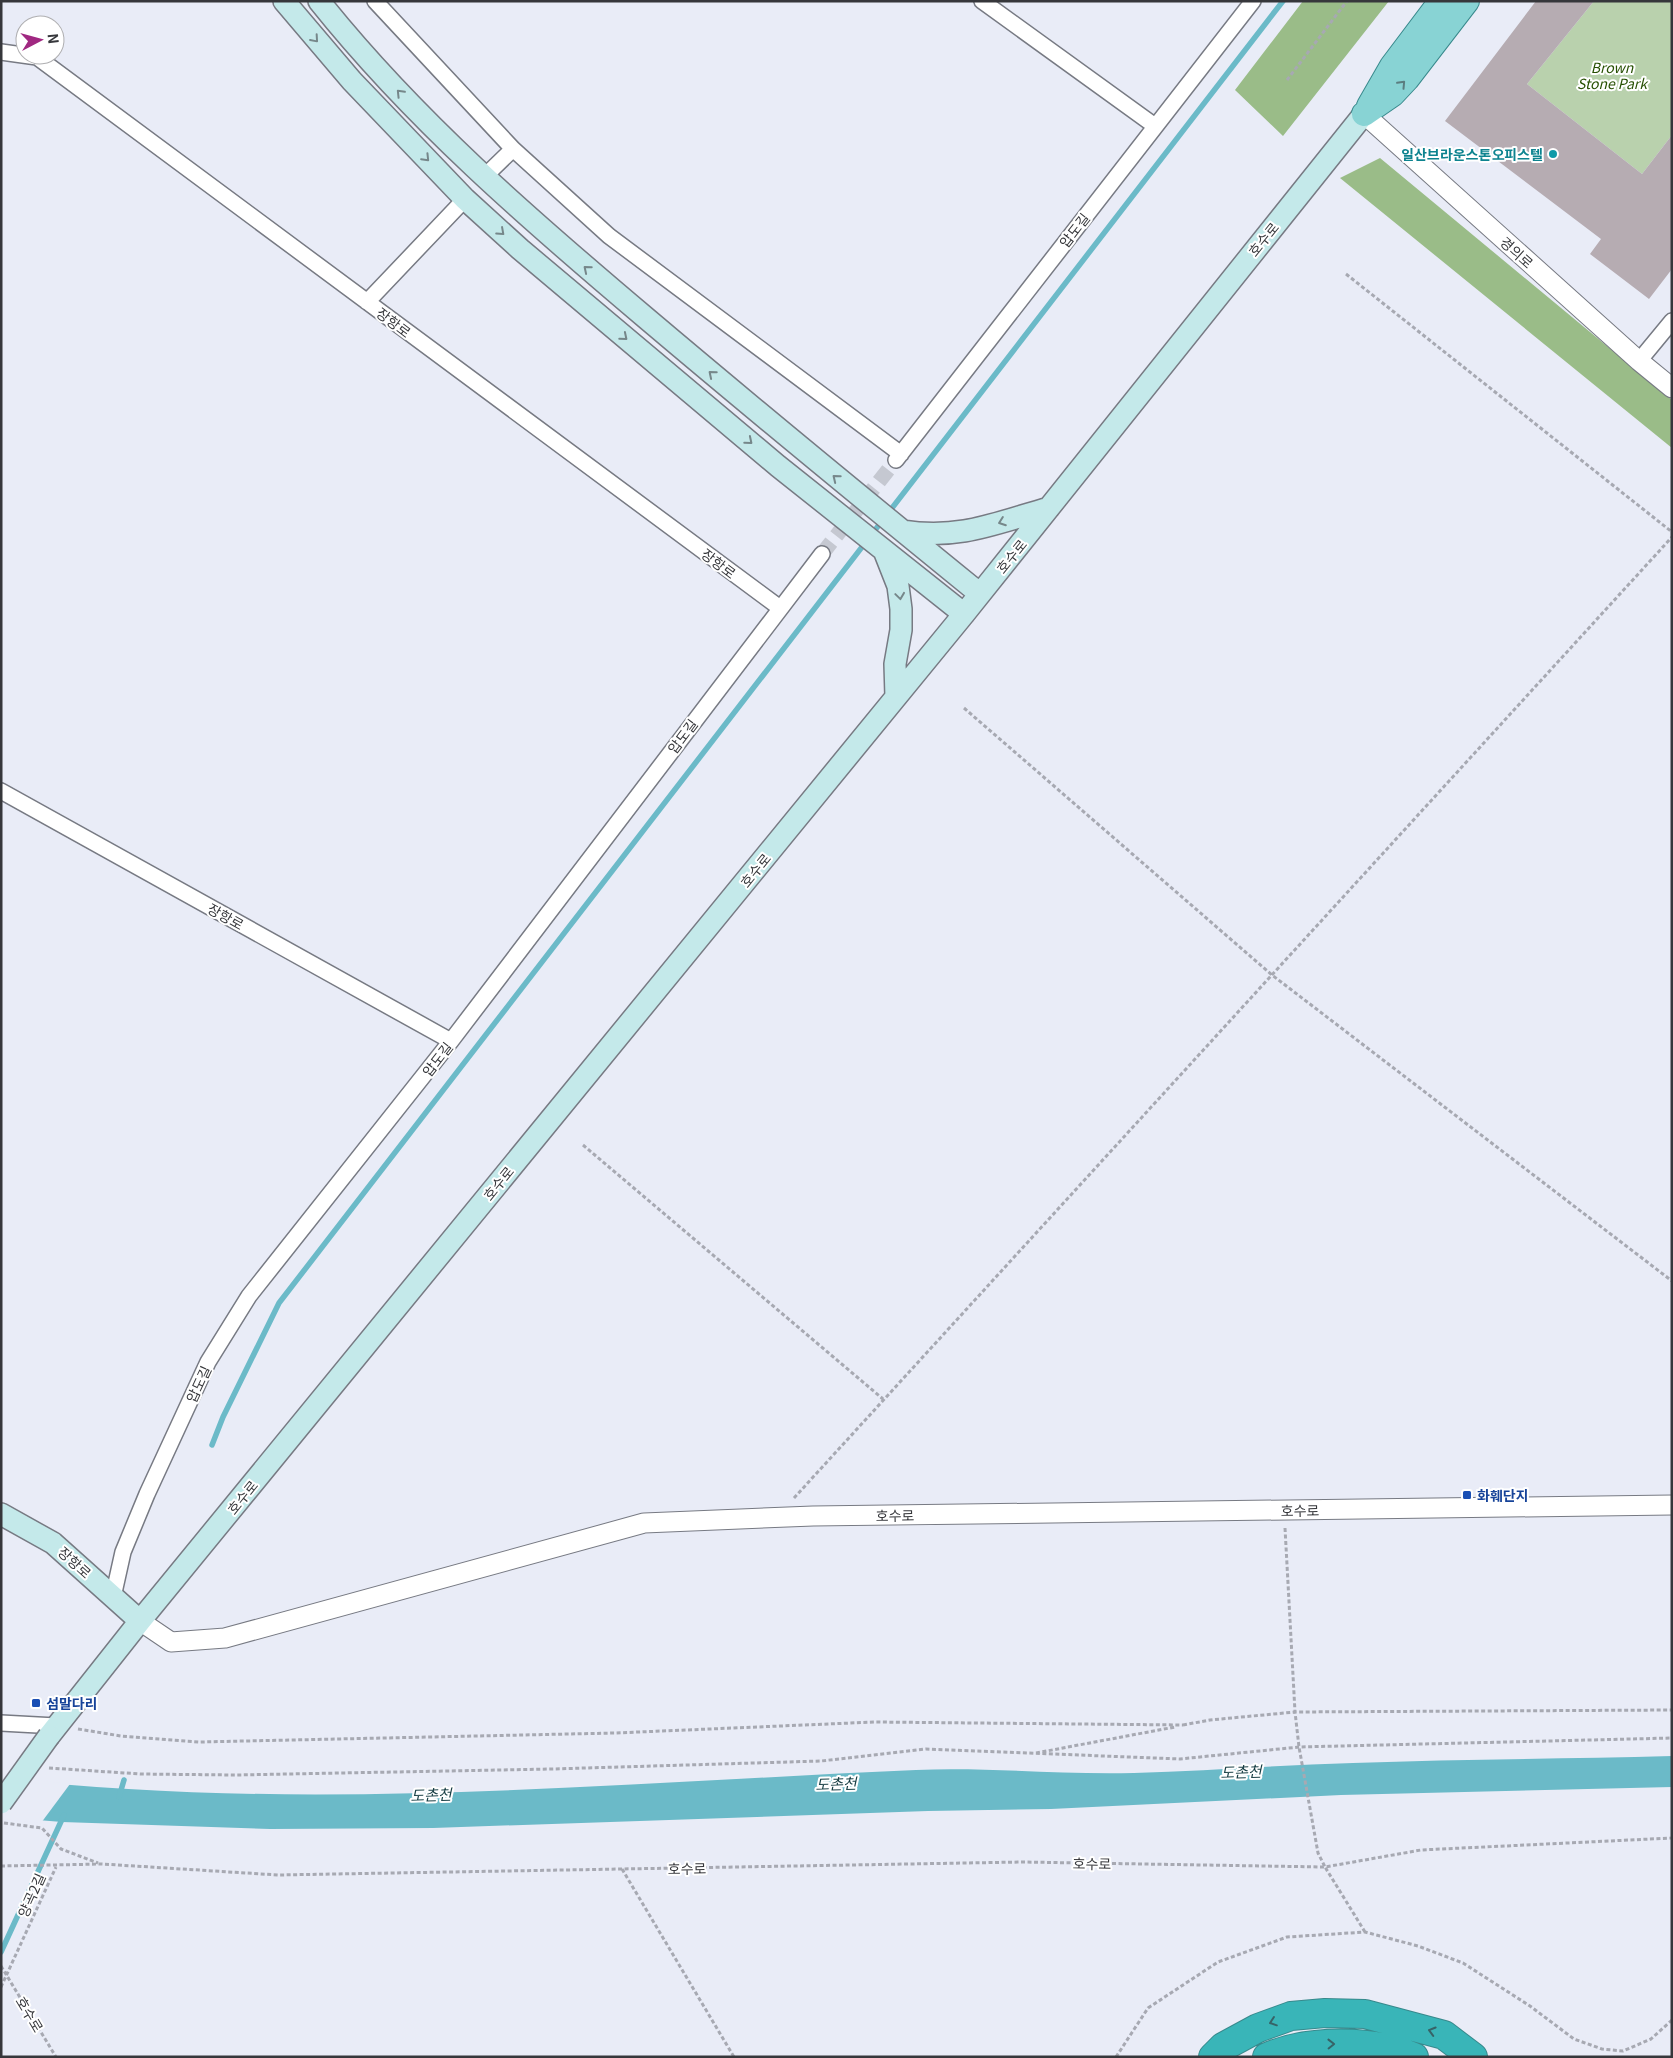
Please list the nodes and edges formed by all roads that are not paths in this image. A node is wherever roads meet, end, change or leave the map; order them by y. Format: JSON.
{"nodes":[{"id":1,"x":284,"y":1,"type":"edge"},
{"id":2,"x":319,"y":1,"type":"edge"},
{"id":3,"x":375,"y":1,"type":"edge"},
{"id":4,"x":982,"y":1,"type":"edge"},
{"id":5,"x":1253,"y":1,"type":"edge"},
{"id":6,"x":1441,"y":1,"type":"edge"},
{"id":7,"x":1467,"y":1,"type":"edge"},
{"id":8,"x":1,"y":52,"type":"edge"},
{"id":9,"x":1364,"y":114,"type":"junction"},
{"id":10,"x":1155,"y":126,"type":"junction"},
{"id":11,"x":514,"y":149,"type":"junction"},
{"id":12,"x":483,"y":178,"type":"junction"},
{"id":13,"x":465,"y":199,"type":"junction"},
{"id":14,"x":367,"y":302,"type":"junction"},
{"id":15,"x":1672,"y":321,"type":"edge"},
{"id":16,"x":1639,"y":361,"type":"junction"},
{"id":17,"x":1672,"y":388,"type":"edge"},
{"id":18,"x":1048,"y":508,"type":"junction"},
{"id":19,"x":898,"y":527,"type":"junction"},
{"id":20,"x":881,"y":548,"type":"junction"},
{"id":21,"x":822,"y":554,"type":"tunnel mouth"},
{"id":22,"x":980,"y":594,"type":"junction"},
{"id":23,"x":780,"y":608,"type":"junction"},
{"id":24,"x":964,"y":614,"type":"junction"},
{"id":25,"x":896,"y":697,"type":"junction"},
{"id":26,"x":1,"y":791,"type":"edge"},
{"id":27,"x":451,"y":1041,"type":"junction"},
{"id":28,"x":1672,"y":1505,"type":"edge"},
{"id":29,"x":1,"y":1514,"type":"edge"},
{"id":30,"x":113,"y":1597,"type":"junction"},
{"id":31,"x":140,"y":1622,"type":"junction"},
{"id":32,"x":1,"y":1723,"type":"edge"},
{"id":33,"x":53,"y":1731,"type":"junction"},
{"id":34,"x":1,"y":1803,"type":"edge"},
{"id":35,"x":1213,"y":2057,"type":"edge"},
{"id":36,"x":1267,"y":2057,"type":"edge"},
{"id":37,"x":1414,"y":2057,"type":"edge"},
{"id":38,"x":1473,"y":2057,"type":"edge"}],
"edges":[{"from":1,"to":13,"type":"main road","one_way":true},
{"from":12,"to":2,"type":"main road","one_way":true},
{"from":3,"to":11,"type":"street"},
{"from":4,"to":10,"type":"street"},
{"from":5,"to":10,"type":"street","name":"압도길"},
{"from":6,"to":9,"type":"main road","name":"호수로"},
{"from":9,"to":7,"type":"main road","name":"호수로","one_way":true},
{"from":8,"to":14,"type":"street","name":"장항로"},
{"from":9,"to":16,"type":"street","name":"경의로"},
{"from":9,"to":18,"type":"main road","name":"호수로"},
{"from":10,"to":11,"type":"street","name":"압도길"},
{"from":11,"to":12,"type":"street"},
{"from":19,"to":12,"type":"main road","one_way":true},
{"from":13,"to":14,"type":"street"},
{"from":13,"to":20,"type":"main road","one_way":true},
{"from":14,"to":23,"type":"street","name":"장항로"},
{"from":15,"to":16,"type":"street"},
{"from":16,"to":17,"type":"street","name":"경의로"},
{"from":18,"to":19,"type":"main road","one_way":true},
{"from":18,"to":22,"type":"main road","name":"호수로"},
{"from":19,"to":22,"type":"main road"},
{"from":20,"to":24,"type":"main road"},
{"from":20,"to":25,"type":"main road","one_way":true},
{"from":21,"to":23,"type":"street","name":"압도길"},
{"from":22,"to":24,"type":"main road","name":"호수로"},
{"from":23,"to":27,"type":"street","name":"압도길"},
{"from":24,"to":25,"type":"main road","name":"호수로"},
{"from":25,"to":31,"type":"main road","name":"호수로"},
{"from":26,"to":27,"type":"street","name":"장항로"},
{"from":27,"to":30,"type":"street","name":"압도길"},
{"from":28,"to":31,"type":"street","name":"호수로"},
{"from":29,"to":30,"type":"main road","name":"장항로"},
{"from":30,"to":31,"type":"main road","name":"장항로"},
{"from":31,"to":33,"type":"main road","name":"호수로"},
{"from":32,"to":33,"type":"street"},
{"from":33,"to":34,"type":"main road","name":"호수로","bridge":true},
{"from":38,"to":35,"type":"highway","one_way":true},
{"from":36,"to":37,"type":"highway","one_way":true}]}
